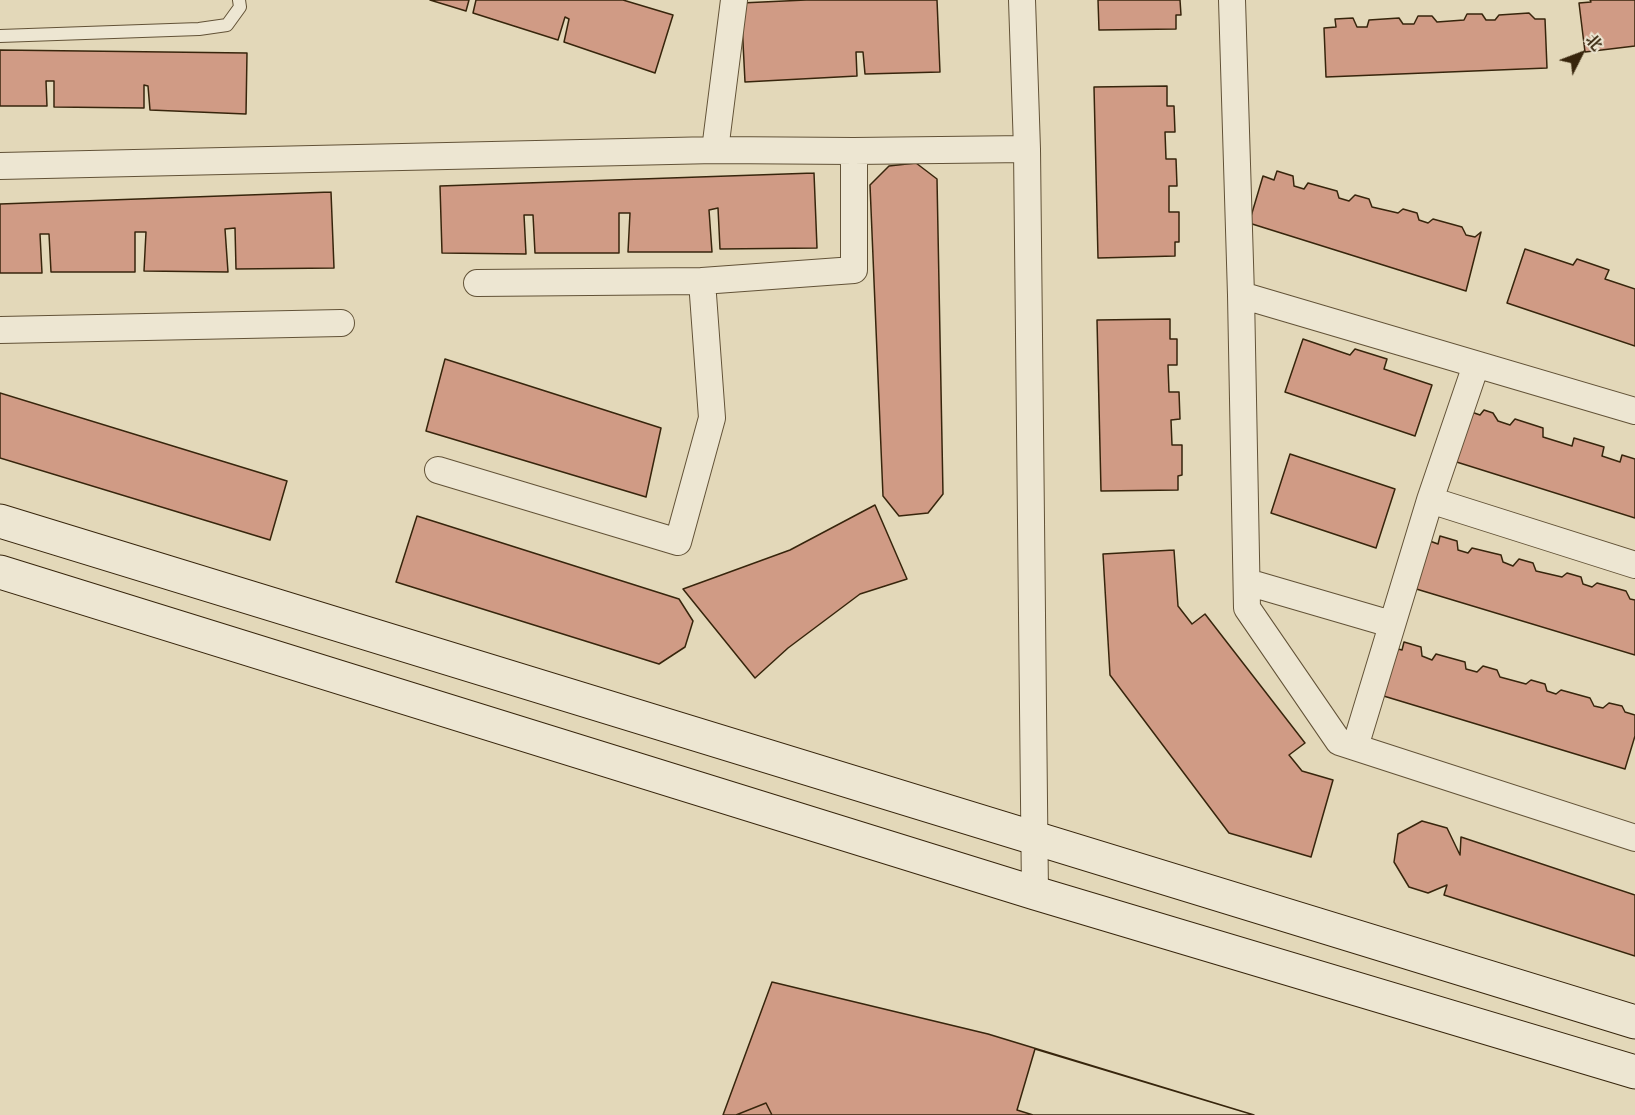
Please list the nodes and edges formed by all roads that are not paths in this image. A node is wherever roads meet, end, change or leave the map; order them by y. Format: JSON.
{"nodes":[{"id":1,"x":239,"y":0,"type":"edge"},
{"id":2,"x":734,"y":0,"type":"edge"},
{"id":3,"x":1022,"y":0,"type":"edge"},
{"id":4,"x":1232,"y":0,"type":"edge"},
{"id":5,"x":0,"y":36,"type":"edge"},
{"id":6,"x":1027,"y":149,"type":"junction"},
{"id":7,"x":715,"y":150,"type":"junction"},
{"id":8,"x":854,"y":151,"type":"junction"},
{"id":9,"x":0,"y":166,"type":"edge"},
{"id":10,"x":702,"y":281,"type":"junction"},
{"id":11,"x":477,"y":283,"type":"dead end"},
{"id":12,"x":1242,"y":295,"type":"junction"},
{"id":13,"x":341,"y":323,"type":"dead end"},
{"id":14,"x":0,"y":330,"type":"edge"},
{"id":15,"x":1476,"y":365,"type":"junction"},
{"id":16,"x":1635,"y":411,"type":"edge"},
{"id":17,"x":438,"y":470,"type":"dead end"},
{"id":18,"x":1430,"y":500,"type":"junction"},
{"id":19,"x":0,"y":521,"type":"edge"},
{"id":20,"x":1635,"y":565,"type":"edge"},
{"id":21,"x":0,"y":572,"type":"edge"},
{"id":22,"x":1247,"y":582,"type":"junction"},
{"id":23,"x":1391,"y":624,"type":"junction"},
{"id":24,"x":1355,"y":747,"type":"junction"},
{"id":25,"x":1034,"y":838,"type":"junction"},
{"id":26,"x":1635,"y":838,"type":"edge"},
{"id":27,"x":1035,"y":893,"type":"junction"},
{"id":28,"x":1635,"y":1022,"type":"edge"},
{"id":29,"x":1635,"y":1072,"type":"edge"}],
"edges":[{"from":1,"to":5,"type":"lane"},
{"from":2,"to":7,"type":"street"},
{"from":3,"to":6,"type":"street"},
{"from":4,"to":12,"type":"street"},
{"from":6,"to":8,"type":"street"},
{"from":6,"to":25,"type":"street"},
{"from":7,"to":8,"type":"street"},
{"from":7,"to":9,"type":"street"},
{"from":8,"to":10,"type":"street"},
{"from":10,"to":11,"type":"street"},
{"from":10,"to":17,"type":"street"},
{"from":12,"to":15,"type":"street"},
{"from":12,"to":22,"type":"street"},
{"from":13,"to":14,"type":"street"},
{"from":15,"to":16,"type":"street"},
{"from":15,"to":18,"type":"street"},
{"from":18,"to":20,"type":"street"},
{"from":18,"to":23,"type":"street"},
{"from":19,"to":25,"type":"street"},
{"from":21,"to":27,"type":"street"},
{"from":22,"to":23,"type":"street"},
{"from":22,"to":24,"type":"street"},
{"from":23,"to":24,"type":"street"},
{"from":24,"to":26,"type":"street"},
{"from":25,"to":27,"type":"street"},
{"from":25,"to":28,"type":"street"},
{"from":27,"to":29,"type":"street"}]}
